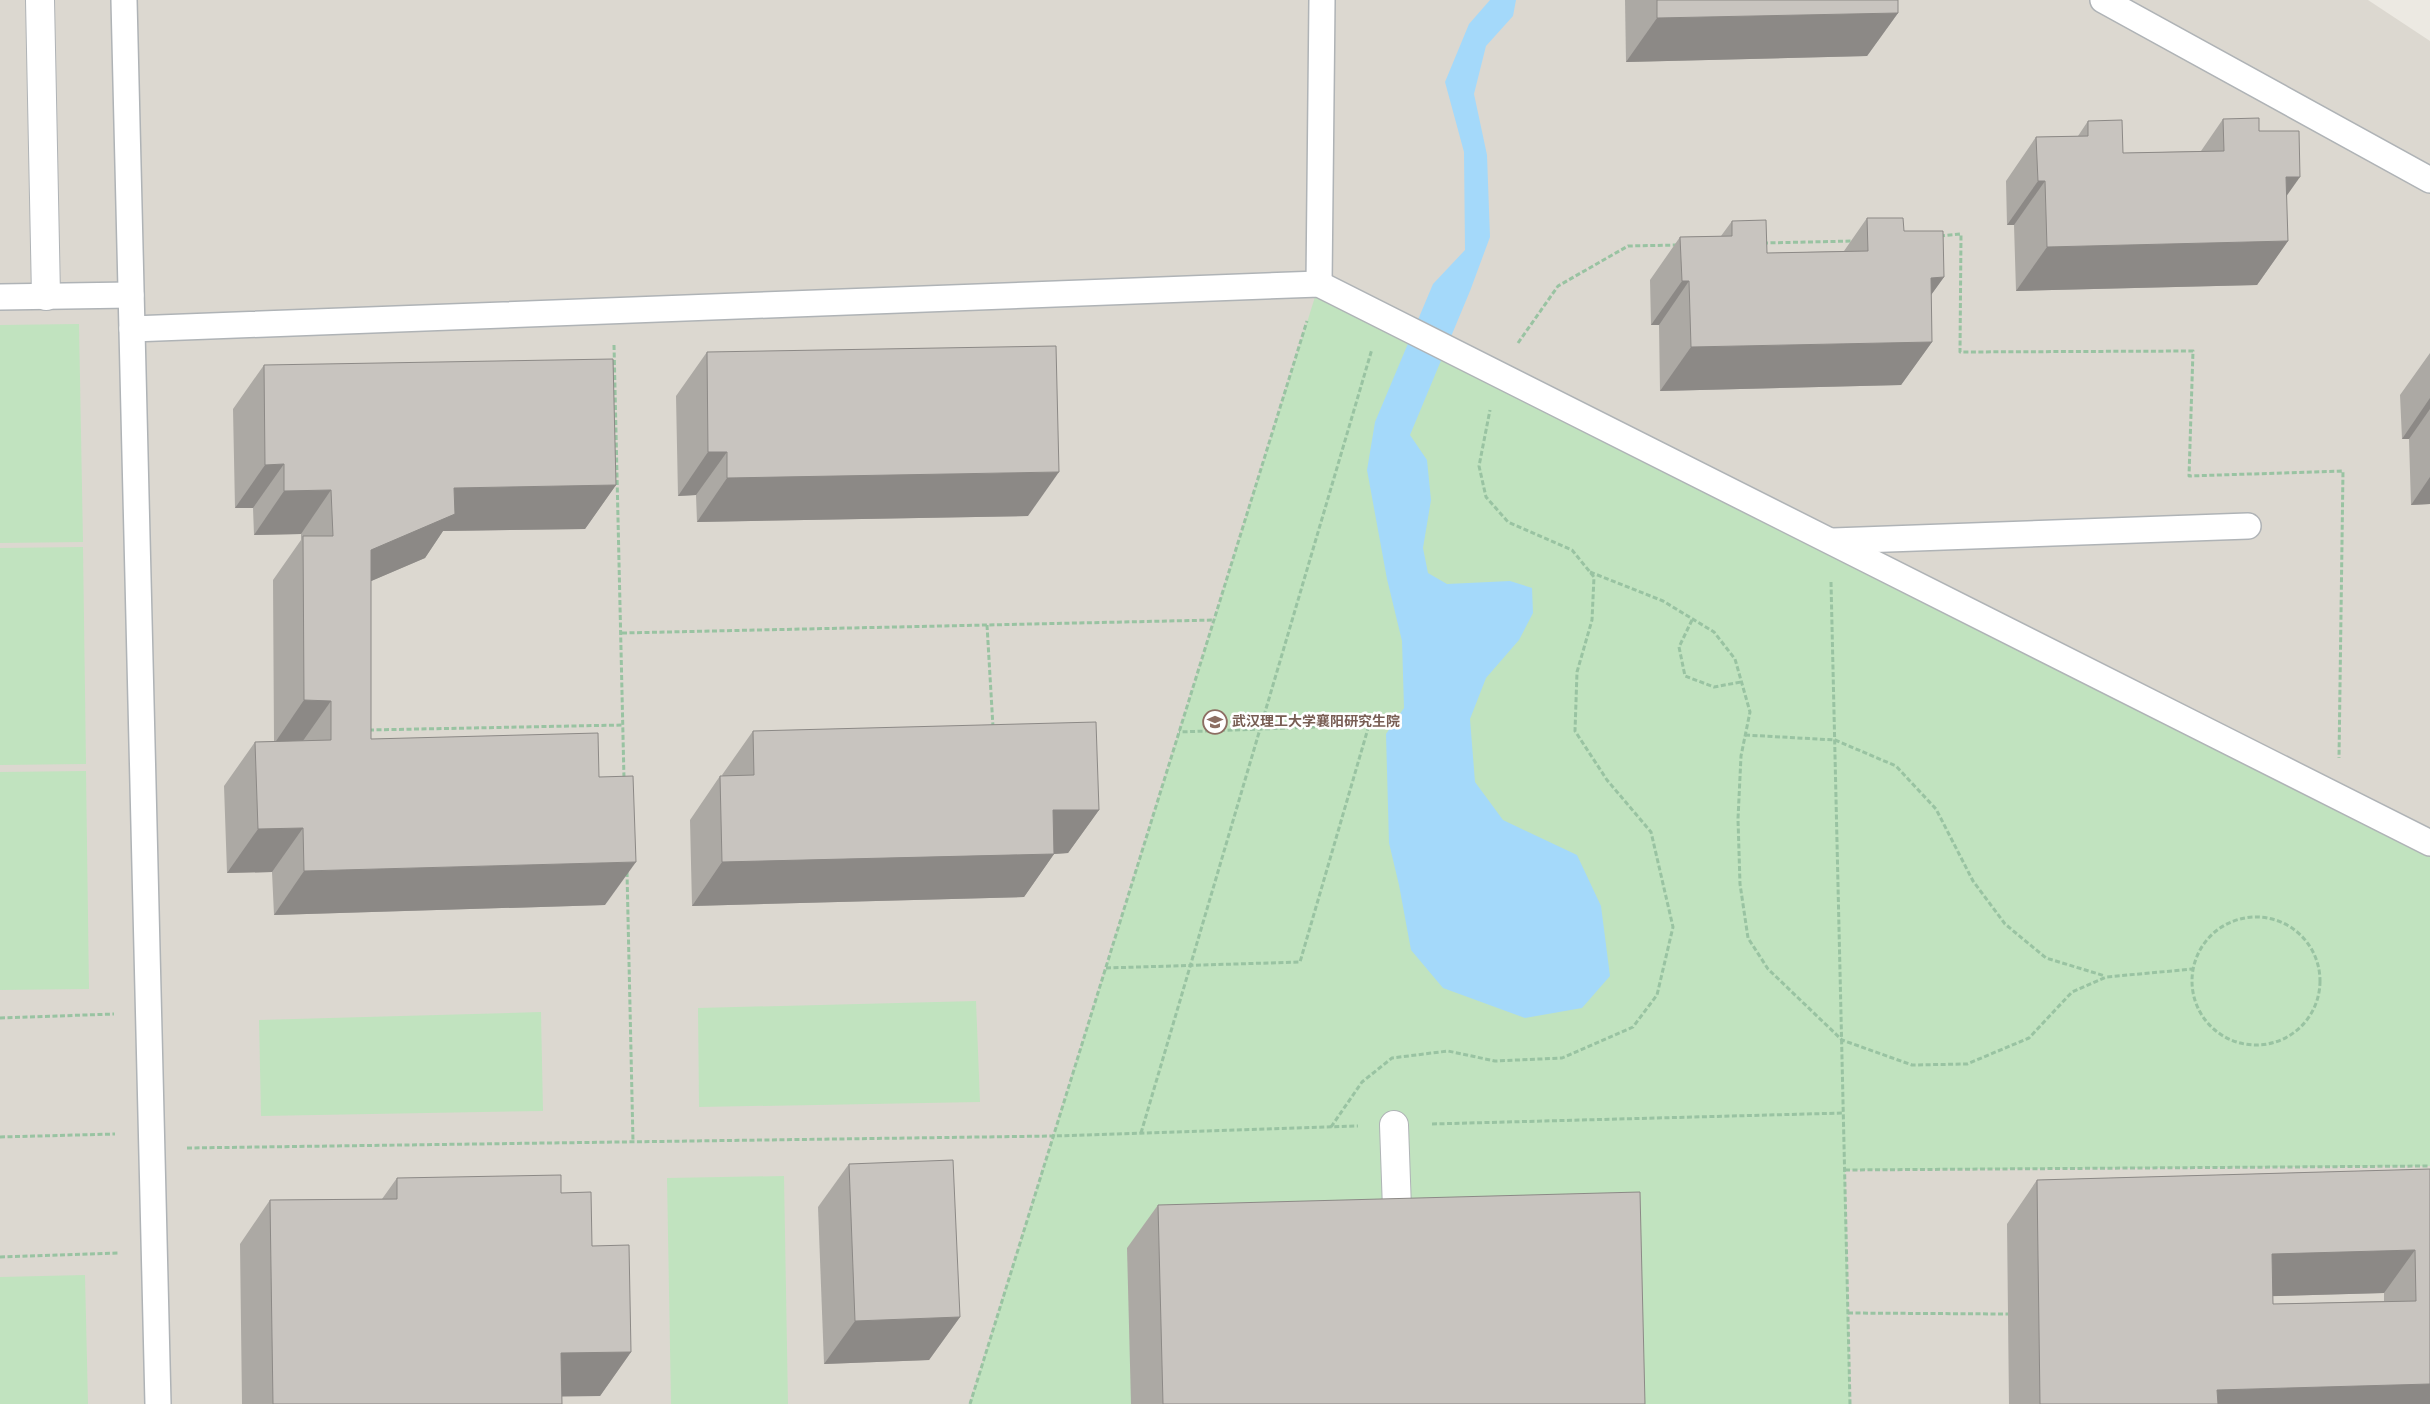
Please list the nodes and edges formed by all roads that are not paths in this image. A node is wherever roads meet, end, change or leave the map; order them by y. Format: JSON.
{"nodes":[{"id":1,"x":40,"y":0,"type":"edge"},
{"id":2,"x":124,"y":0,"type":"edge"},
{"id":3,"x":1322,"y":0,"type":"edge"},
{"id":4,"x":2103,"y":0,"type":"edge"},
{"id":5,"x":2430,"y":180,"type":"edge"},
{"id":6,"x":1318,"y":284,"type":"junction"},
{"id":7,"x":131,"y":295,"type":"junction"},
{"id":8,"x":46,"y":296,"type":"junction"},
{"id":9,"x":0,"y":297,"type":"edge"},
{"id":10,"x":132,"y":328,"type":"junction"},
{"id":11,"x":2248,"y":526,"type":"dead end"},
{"id":12,"x":1830,"y":542,"type":"junction"},
{"id":13,"x":2430,"y":843,"type":"edge"},
{"id":14,"x":1394,"y":1125,"type":"road end"},
{"id":15,"x":1398,"y":1241,"type":"edge"},
{"id":16,"x":158,"y":1404,"type":"edge"}],
"edges":[{"from":1,"to":8,"type":"street"},
{"from":2,"to":7,"type":"lane"},
{"from":3,"to":6,"type":"lane"},
{"from":4,"to":5,"type":"lane"},
{"from":6,"to":10,"type":"lane"},
{"from":6,"to":12,"type":"lane"},
{"from":7,"to":8,"type":"lane"},
{"from":7,"to":10,"type":"lane"},
{"from":8,"to":9,"type":"lane"},
{"from":10,"to":16,"type":"lane"},
{"from":11,"to":12,"type":"lane"},
{"from":12,"to":13,"type":"lane"},
{"from":14,"to":15,"type":"street"}]}
